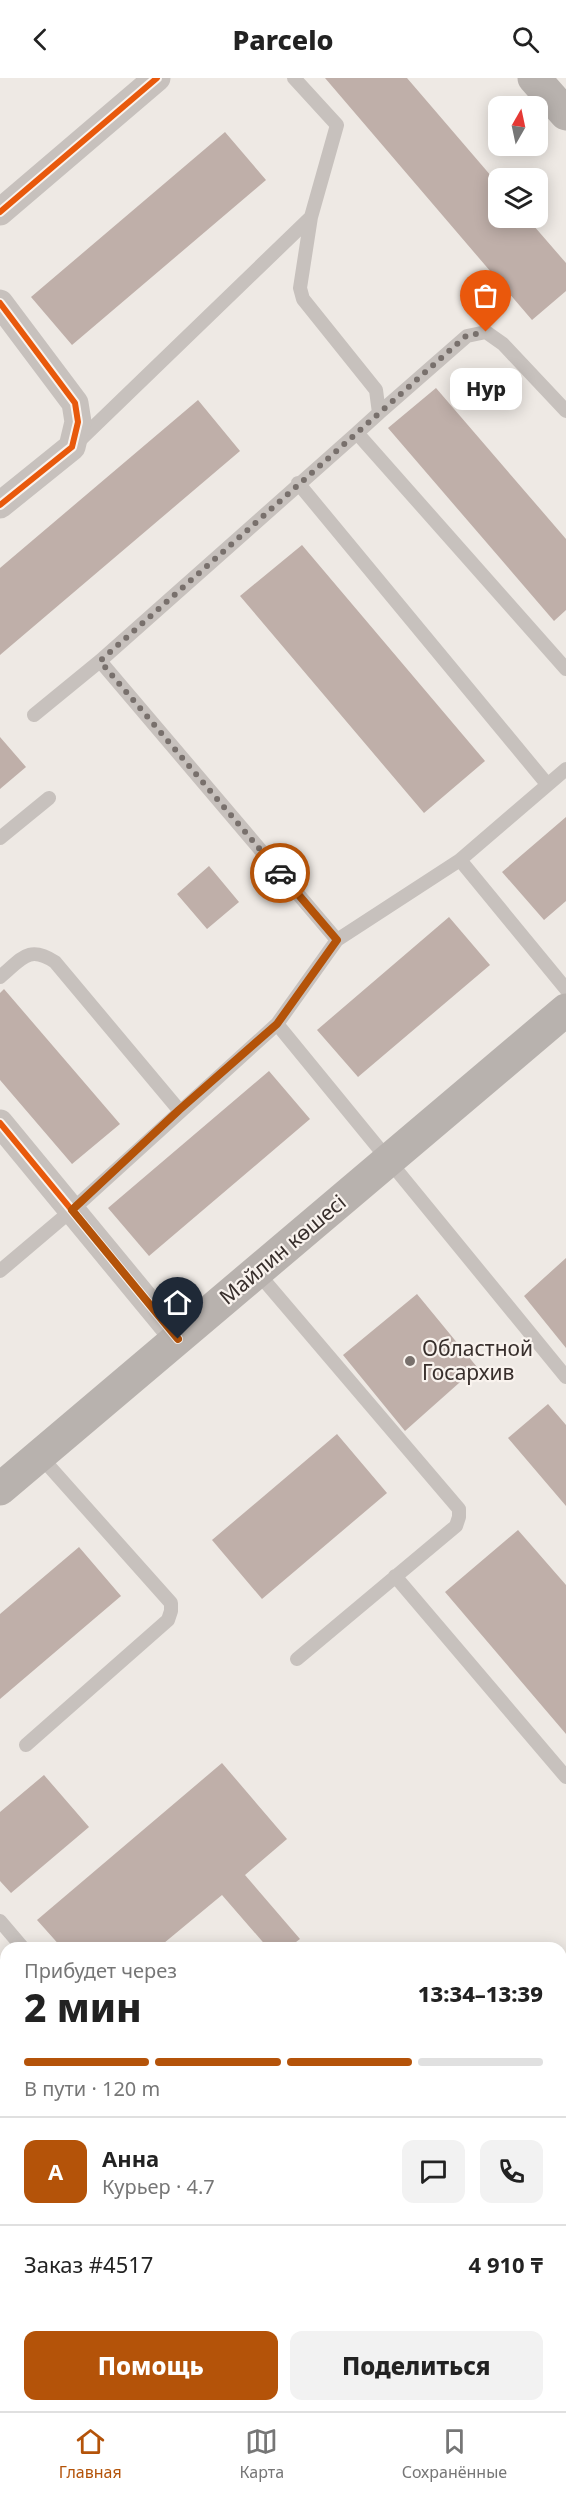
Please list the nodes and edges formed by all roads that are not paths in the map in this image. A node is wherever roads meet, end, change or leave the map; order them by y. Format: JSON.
{"nodes":[{"id":1,"x":157,"y":78,"type":"edge"},
{"id":2,"x":294,"y":78,"type":"edge"},
{"id":3,"x":534,"y":78,"type":"edge"},
{"id":4,"x":566,"y":114,"type":"edge"},
{"id":5,"x":0,"y":212,"type":"edge"},
{"id":6,"x":311,"y":217,"type":"junction"},
{"id":7,"x":0,"y":303,"type":"edge"},
{"id":8,"x":566,"y":411,"type":"edge"},
{"id":9,"x":379,"y":413,"type":"junction"},
{"id":10,"x":357,"y":433,"type":"junction"},
{"id":11,"x":72,"y":447,"type":"junction"},
{"id":12,"x":298,"y":483,"type":"junction"},
{"id":13,"x":0,"y":505,"type":"edge"},
{"id":14,"x":100,"y":661,"type":"junction"},
{"id":15,"x":566,"y":669,"type":"edge"},
{"id":16,"x":34,"y":715,"type":"dead end"},
{"id":17,"x":566,"y":770,"type":"edge"},
{"id":18,"x":547,"y":784,"type":"junction"},
{"id":19,"x":49,"y":798,"type":"dead end"},
{"id":20,"x":0,"y":838,"type":"edge"},
{"id":21,"x":460,"y":860,"type":"junction"},
{"id":22,"x":337,"y":940,"type":"junction"},
{"id":23,"x":0,"y":977,"type":"edge"},
{"id":24,"x":566,"y":989,"type":"edge"},
{"id":25,"x":566,"y":1010,"type":"edge"},
{"id":26,"x":277,"y":1024,"type":"junction"},
{"id":27,"x":179,"y":1110,"type":"junction"},
{"id":28,"x":0,"y":1123,"type":"edge"},
{"id":29,"x":389,"y":1160,"type":"junction"},
{"id":30,"x":72,"y":1210,"type":"junction"},
{"id":31,"x":0,"y":1270,"type":"edge"},
{"id":32,"x":257,"y":1272,"type":"junction"},
{"id":33,"x":178,"y":1339,"type":"junction"},
{"id":34,"x":566,"y":1377,"type":"edge"},
{"id":35,"x":40,"y":1456,"type":"junction"},
{"id":36,"x":0,"y":1489,"type":"edge"},
{"id":37,"x":395,"y":1576,"type":"junction"},
{"id":38,"x":297,"y":1659,"type":"dead end"},
{"id":39,"x":26,"y":1745,"type":"dead end"},
{"id":40,"x":566,"y":1777,"type":"edge"},
{"id":41,"x":0,"y":1921,"type":"edge"},
{"id":42,"x":18,"y":1942,"type":"edge"}],
"edges":[{"from":1,"to":5,"type":"street"},
{"from":2,"to":6,"type":"lane"},
{"from":3,"to":4,"type":"main road"},
{"from":6,"to":9,"type":"lane"},
{"from":6,"to":11,"type":"lane"},
{"from":7,"to":11,"type":"street"},
{"from":8,"to":9,"type":"lane"},
{"from":9,"to":10,"type":"lane"},
{"from":10,"to":12,"type":"lane"},
{"from":10,"to":15,"type":"lane"},
{"from":11,"to":13,"type":"street"},
{"from":12,"to":14,"type":"lane"},
{"from":12,"to":18,"type":"lane"},
{"from":14,"to":16,"type":"lane"},
{"from":14,"to":22,"type":"lane"},
{"from":17,"to":18,"type":"lane"},
{"from":18,"to":21,"type":"lane"},
{"from":19,"to":20,"type":"lane"},
{"from":21,"to":22,"type":"lane"},
{"from":21,"to":24,"type":"lane"},
{"from":22,"to":26,"type":"lane"},
{"from":23,"to":27,"type":"lane"},
{"from":25,"to":29,"type":"main road","name":"Майлин көшесі"},
{"from":26,"to":27,"type":"lane"},
{"from":26,"to":29,"type":"lane"},
{"from":27,"to":30,"type":"lane"},
{"from":28,"to":30,"type":"street"},
{"from":29,"to":32,"type":"main road","name":"Майлин көшесі"},
{"from":29,"to":34,"type":"lane"},
{"from":30,"to":31,"type":"lane"},
{"from":30,"to":33,"type":"street"},
{"from":32,"to":33,"type":"main road","name":"Майлин көшесі"},
{"from":32,"to":37,"type":"lane"},
{"from":33,"to":35,"type":"main road","name":"Майлин көшесі"},
{"from":35,"to":36,"type":"main road","name":"Майлин көшесі"},
{"from":35,"to":39,"type":"lane"},
{"from":37,"to":38,"type":"lane"},
{"from":37,"to":40,"type":"lane"},
{"from":41,"to":42,"type":"lane"}]}
